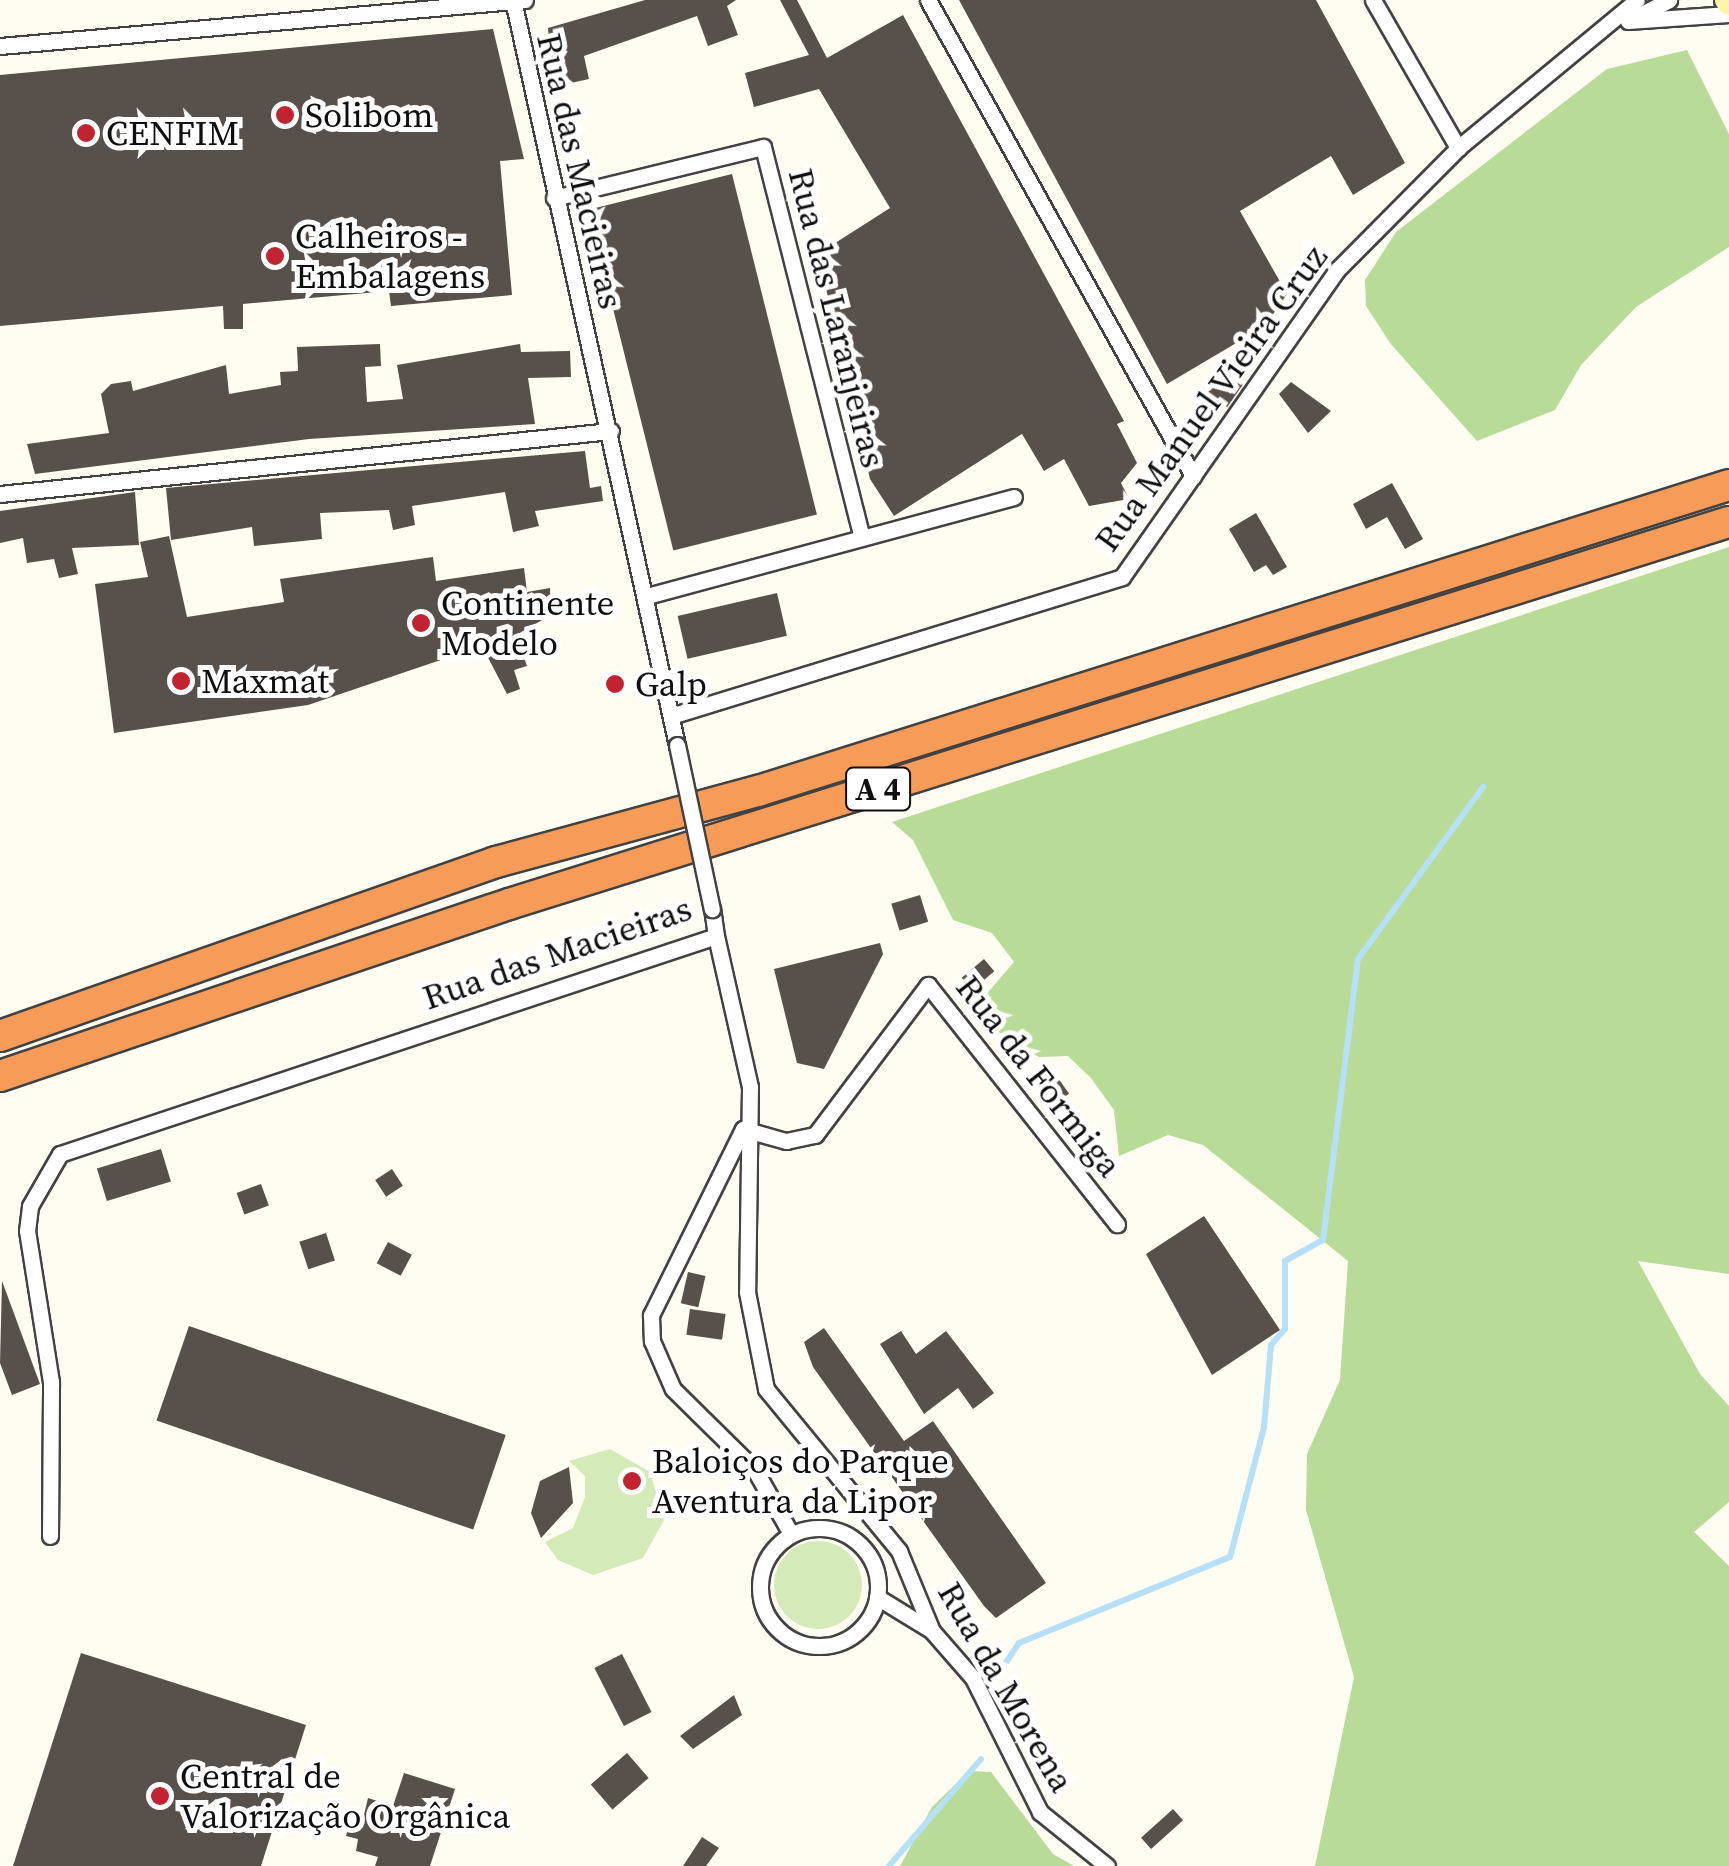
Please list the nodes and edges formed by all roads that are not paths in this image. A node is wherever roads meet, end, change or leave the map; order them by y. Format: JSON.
{"nodes":[{"id":1,"x":928,"y":0,"type":"edge"},
{"id":2,"x":1374,"y":0,"type":"edge"},
{"id":3,"x":1638,"y":0,"type":"edge"},
{"id":4,"x":1669,"y":0,"type":"edge"},
{"id":5,"x":517,"y":1,"type":"edge"},
{"id":6,"x":1729,"y":14,"type":"edge"},
{"id":7,"x":1628,"y":20,"type":"junction"},
{"id":8,"x":1612,"y":26,"type":"junction"},
{"id":9,"x":0,"y":46,"type":"edge"},
{"id":10,"x":1458,"y":148,"type":"junction"},
{"id":11,"x":554,"y":198,"type":"junction"},
{"id":12,"x":610,"y":432,"type":"junction"},
{"id":13,"x":1193,"y":476,"type":"junction"},
{"id":14,"x":1729,"y":485,"type":"edge"},
{"id":15,"x":0,"y":494,"type":"edge"},
{"id":16,"x":1014,"y":497,"type":"dead end"},
{"id":17,"x":1729,"y":522,"type":"edge"},
{"id":18,"x":862,"y":538,"type":"junction"},
{"id":19,"x":647,"y":596,"type":"junction"},
{"id":20,"x":674,"y":716,"type":"junction"},
{"id":21,"x":716,"y":936,"type":"junction"},
{"id":22,"x":8,"y":1031,"type":"edge"},
{"id":23,"x":0,"y":1076,"type":"edge"},
{"id":24,"x":743,"y":1129,"type":"junction"},
{"id":25,"x":1117,"y":1224,"type":"dead end"},
{"id":26,"x":791,"y":1534,"type":"junction"},
{"id":27,"x":50,"y":1536,"type":"dead end"},
{"id":28,"x":877,"y":1598,"type":"junction"},
{"id":29,"x":932,"y":1631,"type":"junction"},
{"id":30,"x":1107,"y":1866,"type":"edge"}],
"edges":[{"from":1,"to":13,"type":"street"},
{"from":2,"to":10,"type":"street"},
{"from":3,"to":8,"type":"street","name":"Rua Manuel Vieira Cruz"},
{"from":4,"to":7,"type":"street","name":"Rua Manuel Vieira Cruz"},
{"from":5,"to":9,"type":"street"},
{"from":5,"to":11,"type":"street","name":"Rua das Macieiras"},
{"from":6,"to":7,"type":"street","name":"Rua Manuel Vieira Cruz"},
{"from":7,"to":8,"type":"street","name":"Rua Manuel Vieira Cruz"},
{"from":8,"to":10,"type":"street","name":"Rua Manuel Vieira Cruz"},
{"from":10,"to":13,"type":"street","name":"Rua Manuel Vieira Cruz"},
{"from":11,"to":12,"type":"street","name":"Rua das Macieiras"},
{"from":11,"to":18,"type":"street","name":"Rua das Laranjeiras"},
{"from":12,"to":15,"type":"street"},
{"from":12,"to":19,"type":"street","name":"Rua das Macieiras"},
{"from":13,"to":20,"type":"street","name":"Rua Manuel Vieira Cruz"},
{"from":14,"to":22,"type":"highway","number":"A 4"},
{"from":16,"to":18,"type":"street"},
{"from":17,"to":23,"type":"highway","number":"A 4"},
{"from":18,"to":19,"type":"street"},
{"from":19,"to":20,"type":"street","name":"Rua das Macieiras"},
{"from":20,"to":21,"type":"street","name":"Rua das Macieiras","bridge":true},
{"from":21,"to":24,"type":"street"},
{"from":21,"to":27,"type":"street","name":"Rua das Macieiras"},
{"from":24,"to":25,"type":"street","name":"Rua da Formiga"},
{"from":24,"to":26,"type":"street"},
{"from":24,"to":29,"type":"street","name":"Rua da Morena"},
{"from":26,"to":28,"type":"street"},
{"from":26,"to":28,"type":"street"},
{"from":28,"to":29,"type":"street"},
{"from":29,"to":30,"type":"street","name":"Rua da Morena"}]}
